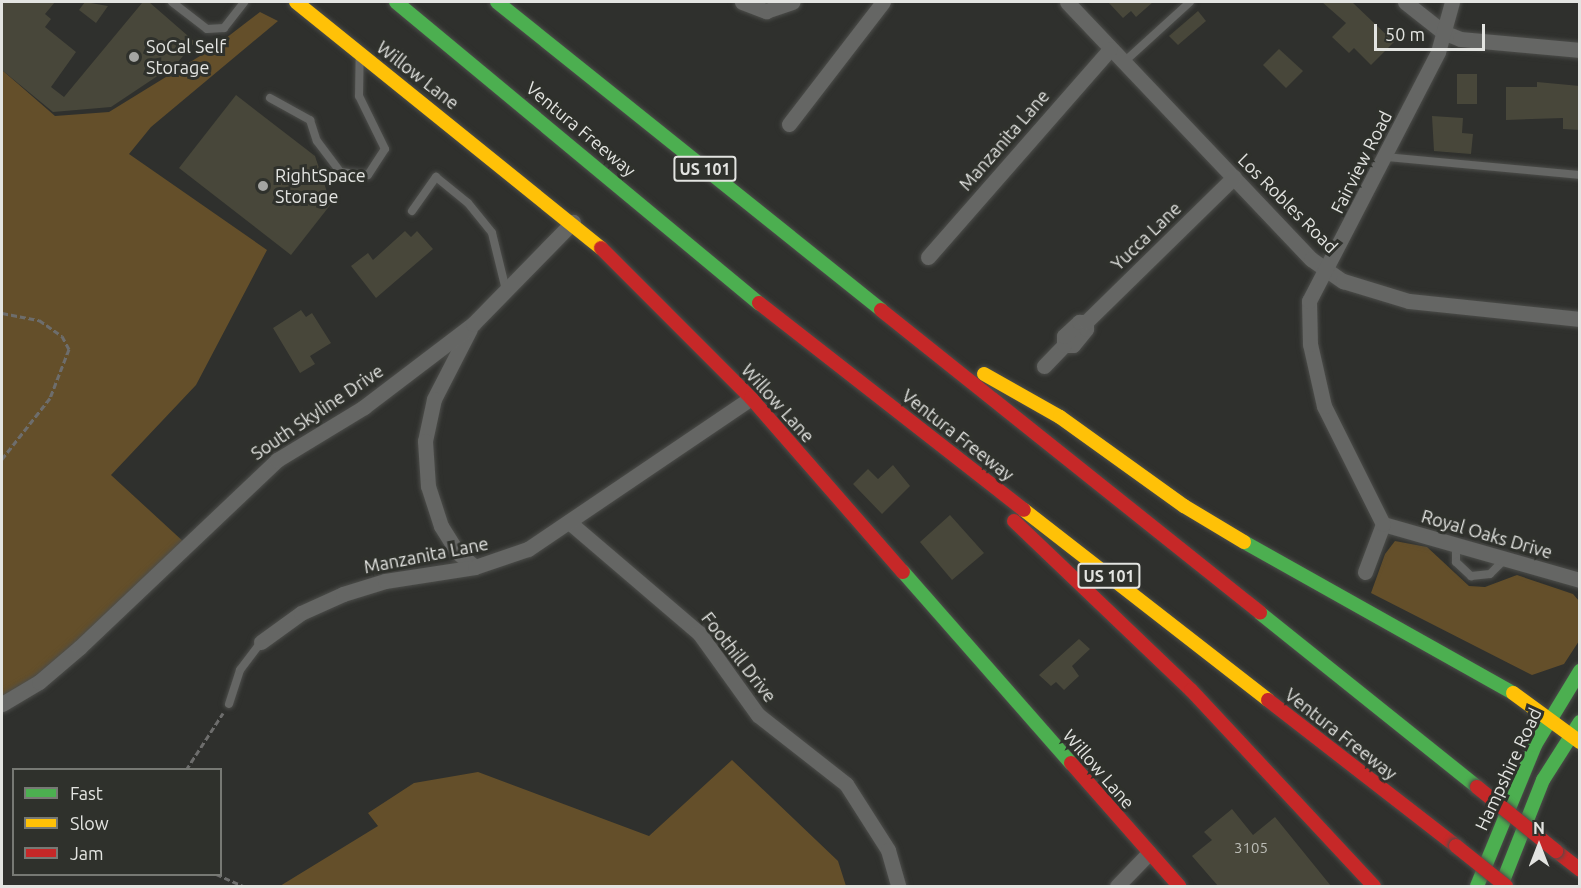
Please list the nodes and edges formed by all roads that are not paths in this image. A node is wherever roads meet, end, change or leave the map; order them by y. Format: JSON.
{"nodes":[{"id":1,"x":172,"y":2,"type":"edge"},
{"id":2,"x":244,"y":2,"type":"edge"},
{"id":3,"x":296,"y":2,"type":"edge"},
{"id":4,"x":396,"y":2,"type":"edge"},
{"id":5,"x":497,"y":2,"type":"edge"},
{"id":6,"x":742,"y":2,"type":"edge"},
{"id":7,"x":792,"y":2,"type":"edge"},
{"id":8,"x":883,"y":2,"type":"edge"},
{"id":9,"x":1067,"y":2,"type":"edge"},
{"id":10,"x":1190,"y":2,"type":"edge"},
{"id":11,"x":1404,"y":2,"type":"edge"},
{"id":12,"x":1452,"y":2,"type":"edge"},
{"id":13,"x":773,"y":6,"type":"edge"},
{"id":14,"x":1443,"y":32,"type":"junction"},
{"id":15,"x":1110,"y":49,"type":"junction"},
{"id":16,"x":1580,"y":50,"type":"edge"},
{"id":17,"x":361,"y":53,"type":"junction"},
{"id":18,"x":1124,"y":62,"type":"junction"},
{"id":19,"x":270,"y":98,"type":"dead end"},
{"id":20,"x":789,"y":124,"type":"dead end"},
{"id":21,"x":1386,"y":157,"type":"junction"},
{"id":22,"x":1580,"y":175,"type":"edge"},
{"id":23,"x":1234,"y":177,"type":"junction"},
{"id":24,"x":412,"y":211,"type":"dead end"},
{"id":25,"x":573,"y":222,"type":"junction"},
{"id":26,"x":928,"y":257,"type":"dead end"},
{"id":27,"x":1324,"y":269,"type":"junction"},
{"id":28,"x":506,"y":290,"type":"junction"},
{"id":29,"x":762,"y":306,"type":"junction"},
{"id":30,"x":1580,"y":319,"type":"edge"},
{"id":31,"x":473,"y":324,"type":"junction"},
{"id":32,"x":915,"y":335,"type":"junction"},
{"id":33,"x":1044,"y":366,"type":"dead end"},
{"id":34,"x":751,"y":398,"type":"junction"},
{"id":35,"x":569,"y":522,"type":"junction"},
{"id":36,"x":1383,"y":524,"type":"junction"},
{"id":37,"x":1456,"y":545,"type":"junction"},
{"id":38,"x":1505,"y":559,"type":"junction"},
{"id":39,"x":475,"y":567,"type":"junction"},
{"id":40,"x":1365,"y":572,"type":"dead end"},
{"id":41,"x":1580,"y":580,"type":"edge"},
{"id":42,"x":261,"y":642,"type":"joint"},
{"id":43,"x":1580,"y":671,"type":"edge"},
{"id":44,"x":2,"y":704,"type":"edge"},
{"id":45,"x":229,"y":704,"type":"road end"},
{"id":46,"x":1551,"y":716,"type":"junction"},
{"id":47,"x":1580,"y":722,"type":"edge"},
{"id":48,"x":1575,"y":738,"type":"edge"},
{"id":49,"x":1149,"y":853,"type":"junction"},
{"id":50,"x":1580,"y":870,"type":"edge"},
{"id":51,"x":898,"y":886,"type":"edge"},
{"id":52,"x":1118,"y":886,"type":"edge"},
{"id":53,"x":1179,"y":886,"type":"edge"},
{"id":54,"x":1374,"y":886,"type":"edge"},
{"id":55,"x":1477,"y":886,"type":"edge"},
{"id":56,"x":1501,"y":886,"type":"edge"},
{"id":57,"x":1506,"y":886,"type":"edge"}],
"edges":[{"from":1,"to":2,"type":"lane"},
{"from":3,"to":17,"type":"main road","name":"Willow Lane"},
{"from":4,"to":29,"type":"main road","name":"Ventura Freeway","number":"US 101"},
{"from":5,"to":32,"type":"main road","number":"US 101"},
{"from":6,"to":13,"type":"street"},
{"from":7,"to":13,"type":"street"},
{"from":8,"to":20,"type":"street"},
{"from":9,"to":15,"type":"street","name":"Los Robles Road"},
{"from":10,"to":18,"type":"lane"},
{"from":11,"to":14,"type":"street"},
{"from":12,"to":14,"type":"street","name":"Fairview Road"},
{"from":14,"to":16,"type":"street"},
{"from":14,"to":21,"type":"street","name":"Fairview Road"},
{"from":15,"to":18,"type":"street","name":"Los Robles Road"},
{"from":15,"to":26,"type":"street","name":"Manzanita Lane"},
{"from":17,"to":19,"type":"lane"},
{"from":17,"to":25,"type":"main road","name":"Willow Lane"},
{"from":18,"to":23,"type":"street","name":"Los Robles Road"},
{"from":21,"to":22,"type":"lane"},
{"from":21,"to":27,"type":"street","name":"Fairview Road"},
{"from":23,"to":27,"type":"street","name":"Los Robles Road"},
{"from":23,"to":33,"type":"street","name":"Yucca Lane"},
{"from":24,"to":28,"type":"lane"},
{"from":25,"to":28,"type":"street","name":"South Skyline Drive"},
{"from":25,"to":34,"type":"main road","name":"Willow Lane"},
{"from":27,"to":30,"type":"street","name":"Los Robles Road"},
{"from":27,"to":36,"type":"street","name":"Fairview Road"},
{"from":28,"to":31,"type":"street","name":"South Skyline Drive"},
{"from":29,"to":54,"type":"main road"},
{"from":29,"to":57,"type":"main road","name":"Ventura Freeway","number":"US 101","bridge":true},
{"from":31,"to":39,"type":"street"},
{"from":31,"to":44,"type":"street","name":"South Skyline Drive"},
{"from":32,"to":46,"type":"main road"},
{"from":32,"to":50,"type":"main road","number":"US 101","bridge":true},
{"from":34,"to":35,"type":"street","name":"Manzanita Lane"},
{"from":34,"to":49,"type":"main road","name":"Willow Lane"},
{"from":35,"to":39,"type":"street","name":"Manzanita Lane"},
{"from":35,"to":51,"type":"street","name":"Foothill Drive"},
{"from":36,"to":37,"type":"street","name":"Royal Oaks Drive"},
{"from":36,"to":40,"type":"street"},
{"from":37,"to":38,"type":"street","name":"Royal Oaks Drive"},
{"from":37,"to":38,"type":"lane"},
{"from":38,"to":41,"type":"street","name":"Royal Oaks Drive"},
{"from":39,"to":42,"type":"street","name":"Manzanita Lane"},
{"from":42,"to":45,"type":"lane","name":"Manzanita Lane"},
{"from":43,"to":46,"type":"main road","name":"Hampshire Road"},
{"from":46,"to":48,"type":"main road"},
{"from":46,"to":55,"type":"main road","name":"Hampshire Road"},
{"from":47,"to":48,"type":"main road","name":"Hampshire Road"},
{"from":48,"to":56,"type":"main road","name":"Hampshire Road"},
{"from":49,"to":52,"type":"street"},
{"from":49,"to":53,"type":"main road","name":"Willow Lane"}]}
